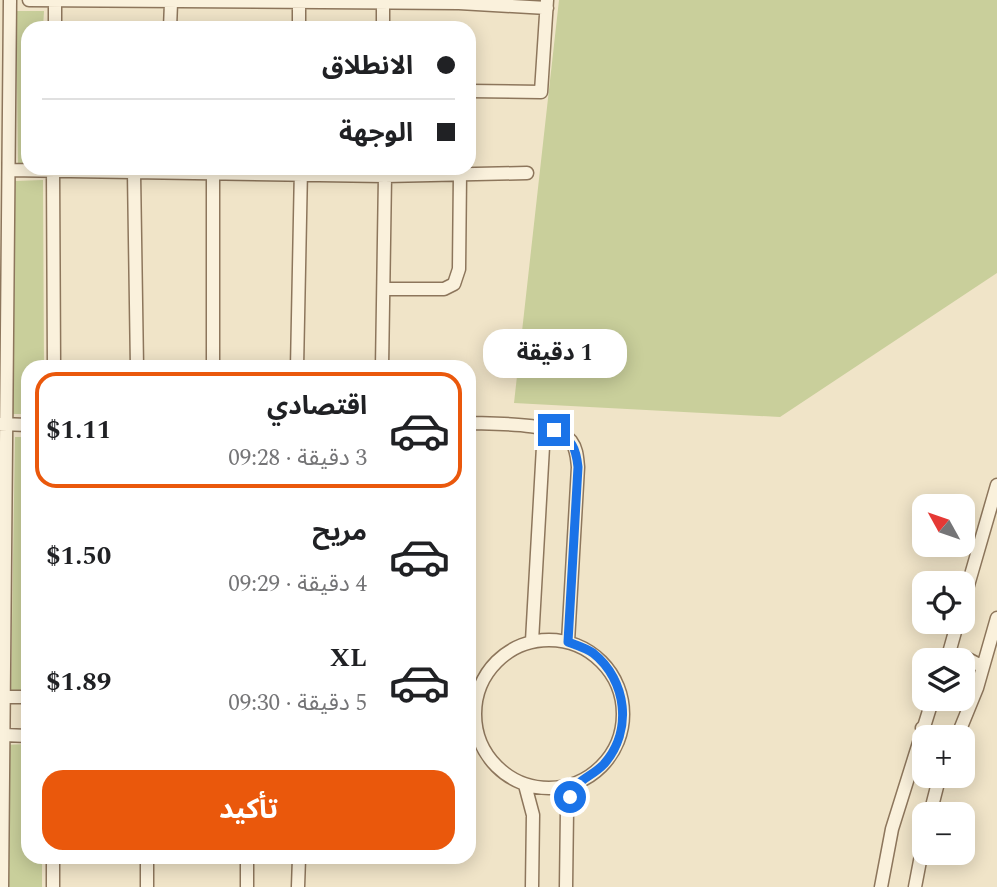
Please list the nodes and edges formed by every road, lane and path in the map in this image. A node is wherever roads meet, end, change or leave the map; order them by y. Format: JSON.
{"nodes":[{"id":1,"x":10,"y":0,"type":"edge"},
{"id":2,"x":29,"y":0,"type":"edge"},
{"id":3,"x":55,"y":0,"type":"edge"},
{"id":4,"x":137,"y":0,"type":"edge"},
{"id":5,"x":215,"y":1,"type":"edge"},
{"id":6,"x":299,"y":2,"type":"edge"},
{"id":7,"x":383,"y":2,"type":"edge"},
{"id":8,"x":458,"y":2,"type":"edge"},
{"id":9,"x":171,"y":3,"type":"junction"},
{"id":10,"x":547,"y":4,"type":"edge"},
{"id":11,"x":55,"y":21,"type":"edge"},
{"id":12,"x":170,"y":21,"type":"edge"},
{"id":13,"x":299,"y":21,"type":"edge"},
{"id":14,"x":383,"y":21,"type":"edge"},
{"id":15,"x":476,"y":91,"type":"edge"},
{"id":16,"x":9,"y":170,"type":"junction"},
{"id":17,"x":21,"y":170,"type":"edge"},
{"id":18,"x":527,"y":173,"type":"dead end"},
{"id":19,"x":476,"y":174,"type":"edge"},
{"id":20,"x":53,"y":175,"type":"edge"},
{"id":21,"x":134,"y":175,"type":"edge"},
{"id":22,"x":213,"y":175,"type":"edge"},
{"id":23,"x":301,"y":175,"type":"edge"},
{"id":24,"x":368,"y":175,"type":"edge"},
{"id":25,"x":422,"y":175,"type":"edge"},
{"id":26,"x":460,"y":175,"type":"edge"},
{"id":27,"x":385,"y":176,"type":"junction"},
{"id":28,"x":384,"y":289,"type":"junction"},
{"id":29,"x":54,"y":360,"type":"edge"},
{"id":30,"x":137,"y":360,"type":"edge"},
{"id":31,"x":213,"y":360,"type":"edge"},
{"id":32,"x":297,"y":360,"type":"edge"},
{"id":33,"x":382,"y":360,"type":"edge"},
{"id":34,"x":3,"y":424,"type":"edge"},
{"id":35,"x":476,"y":424,"type":"edge"},
{"id":36,"x":21,"y":425,"type":"edge"},
{"id":37,"x":544,"y":429,"type":"junction"},
{"id":38,"x":997,"y":485,"type":"edge"},
{"id":39,"x":972,"y":571,"type":"edge"},
{"id":40,"x":997,"y":618,"type":"edge"},
{"id":41,"x":532,"y":641,"type":"junction"},
{"id":42,"x":568,"y":642,"type":"junction"},
{"id":43,"x":975,"y":663,"type":"edge"},
{"id":44,"x":983,"y":667,"type":"junction"},
{"id":45,"x":476,"y":694,"type":"edge"},
{"id":46,"x":4,"y":697,"type":"junction"},
{"id":47,"x":21,"y":697,"type":"edge"},
{"id":48,"x":961,"y":725,"type":"edge"},
{"id":49,"x":4,"y":735,"type":"junction"},
{"id":50,"x":21,"y":736,"type":"edge"},
{"id":51,"x":476,"y":738,"type":"edge"},
{"id":52,"x":912,"y":762,"type":"edge"},
{"id":53,"x":525,"y":785,"type":"junction"},
{"id":54,"x":575,"y":785,"type":"junction"},
{"id":55,"x":53,"y":864,"type":"edge"},
{"id":56,"x":147,"y":864,"type":"edge"},
{"id":57,"x":247,"y":864,"type":"edge"},
{"id":58,"x":299,"y":864,"type":"edge"},
{"id":59,"x":919,"y":865,"type":"edge"},
{"id":60,"x":2,"y":887,"type":"edge"},
{"id":61,"x":53,"y":887,"type":"edge"},
{"id":62,"x":147,"y":887,"type":"edge"},
{"id":63,"x":247,"y":887,"type":"edge"},
{"id":64,"x":298,"y":887,"type":"edge"},
{"id":65,"x":532,"y":887,"type":"edge"},
{"id":66,"x":566,"y":887,"type":"edge"},
{"id":67,"x":881,"y":887,"type":"edge"},
{"id":68,"x":915,"y":887,"type":"edge"}],
"edges":[{"from":1,"to":16,"type":"street"},
{"from":2,"to":3,"type":"street"},
{"from":3,"to":4,"type":"street"},
{"from":3,"to":11,"type":"street"},
{"from":4,"to":9,"type":"street"},
{"from":5,"to":6,"type":"street"},
{"from":5,"to":9,"type":"street"},
{"from":6,"to":7,"type":"street"},
{"from":6,"to":13,"type":"street"},
{"from":7,"to":8,"type":"street"},
{"from":7,"to":14,"type":"street"},
{"from":8,"to":10,"type":"street"},
{"from":9,"to":12,"type":"street"},
{"from":10,"to":15,"type":"street"},
{"from":16,"to":17,"type":"street"},
{"from":16,"to":34,"type":"street"},
{"from":18,"to":19,"type":"street"},
{"from":20,"to":29,"type":"street"},
{"from":21,"to":30,"type":"street"},
{"from":22,"to":31,"type":"street"},
{"from":23,"to":32,"type":"street"},
{"from":24,"to":27,"type":"street"},
{"from":25,"to":27,"type":"street"},
{"from":26,"to":28,"type":"street"},
{"from":27,"to":28,"type":"street"},
{"from":28,"to":33,"type":"street"},
{"from":34,"to":36,"type":"street"},
{"from":34,"to":46,"type":"street"},
{"from":35,"to":37,"type":"street"},
{"from":37,"to":41,"type":"street"},
{"from":37,"to":42,"type":"street"},
{"from":38,"to":39,"type":"street"},
{"from":40,"to":44,"type":"street"},
{"from":41,"to":42,"type":"street"},
{"from":41,"to":45,"type":"street"},
{"from":42,"to":54,"type":"street"},
{"from":43,"to":44,"type":"street"},
{"from":44,"to":48,"type":"street"},
{"from":46,"to":47,"type":"street"},
{"from":46,"to":49,"type":"street"},
{"from":49,"to":50,"type":"street"},
{"from":49,"to":60,"type":"street"},
{"from":51,"to":53,"type":"street"},
{"from":52,"to":67,"type":"street"},
{"from":53,"to":54,"type":"street"},
{"from":53,"to":65,"type":"street"},
{"from":54,"to":66,"type":"street"},
{"from":55,"to":61,"type":"street"},
{"from":56,"to":62,"type":"street"},
{"from":57,"to":63,"type":"street"},
{"from":58,"to":64,"type":"street"},
{"from":59,"to":68,"type":"street"}]}
